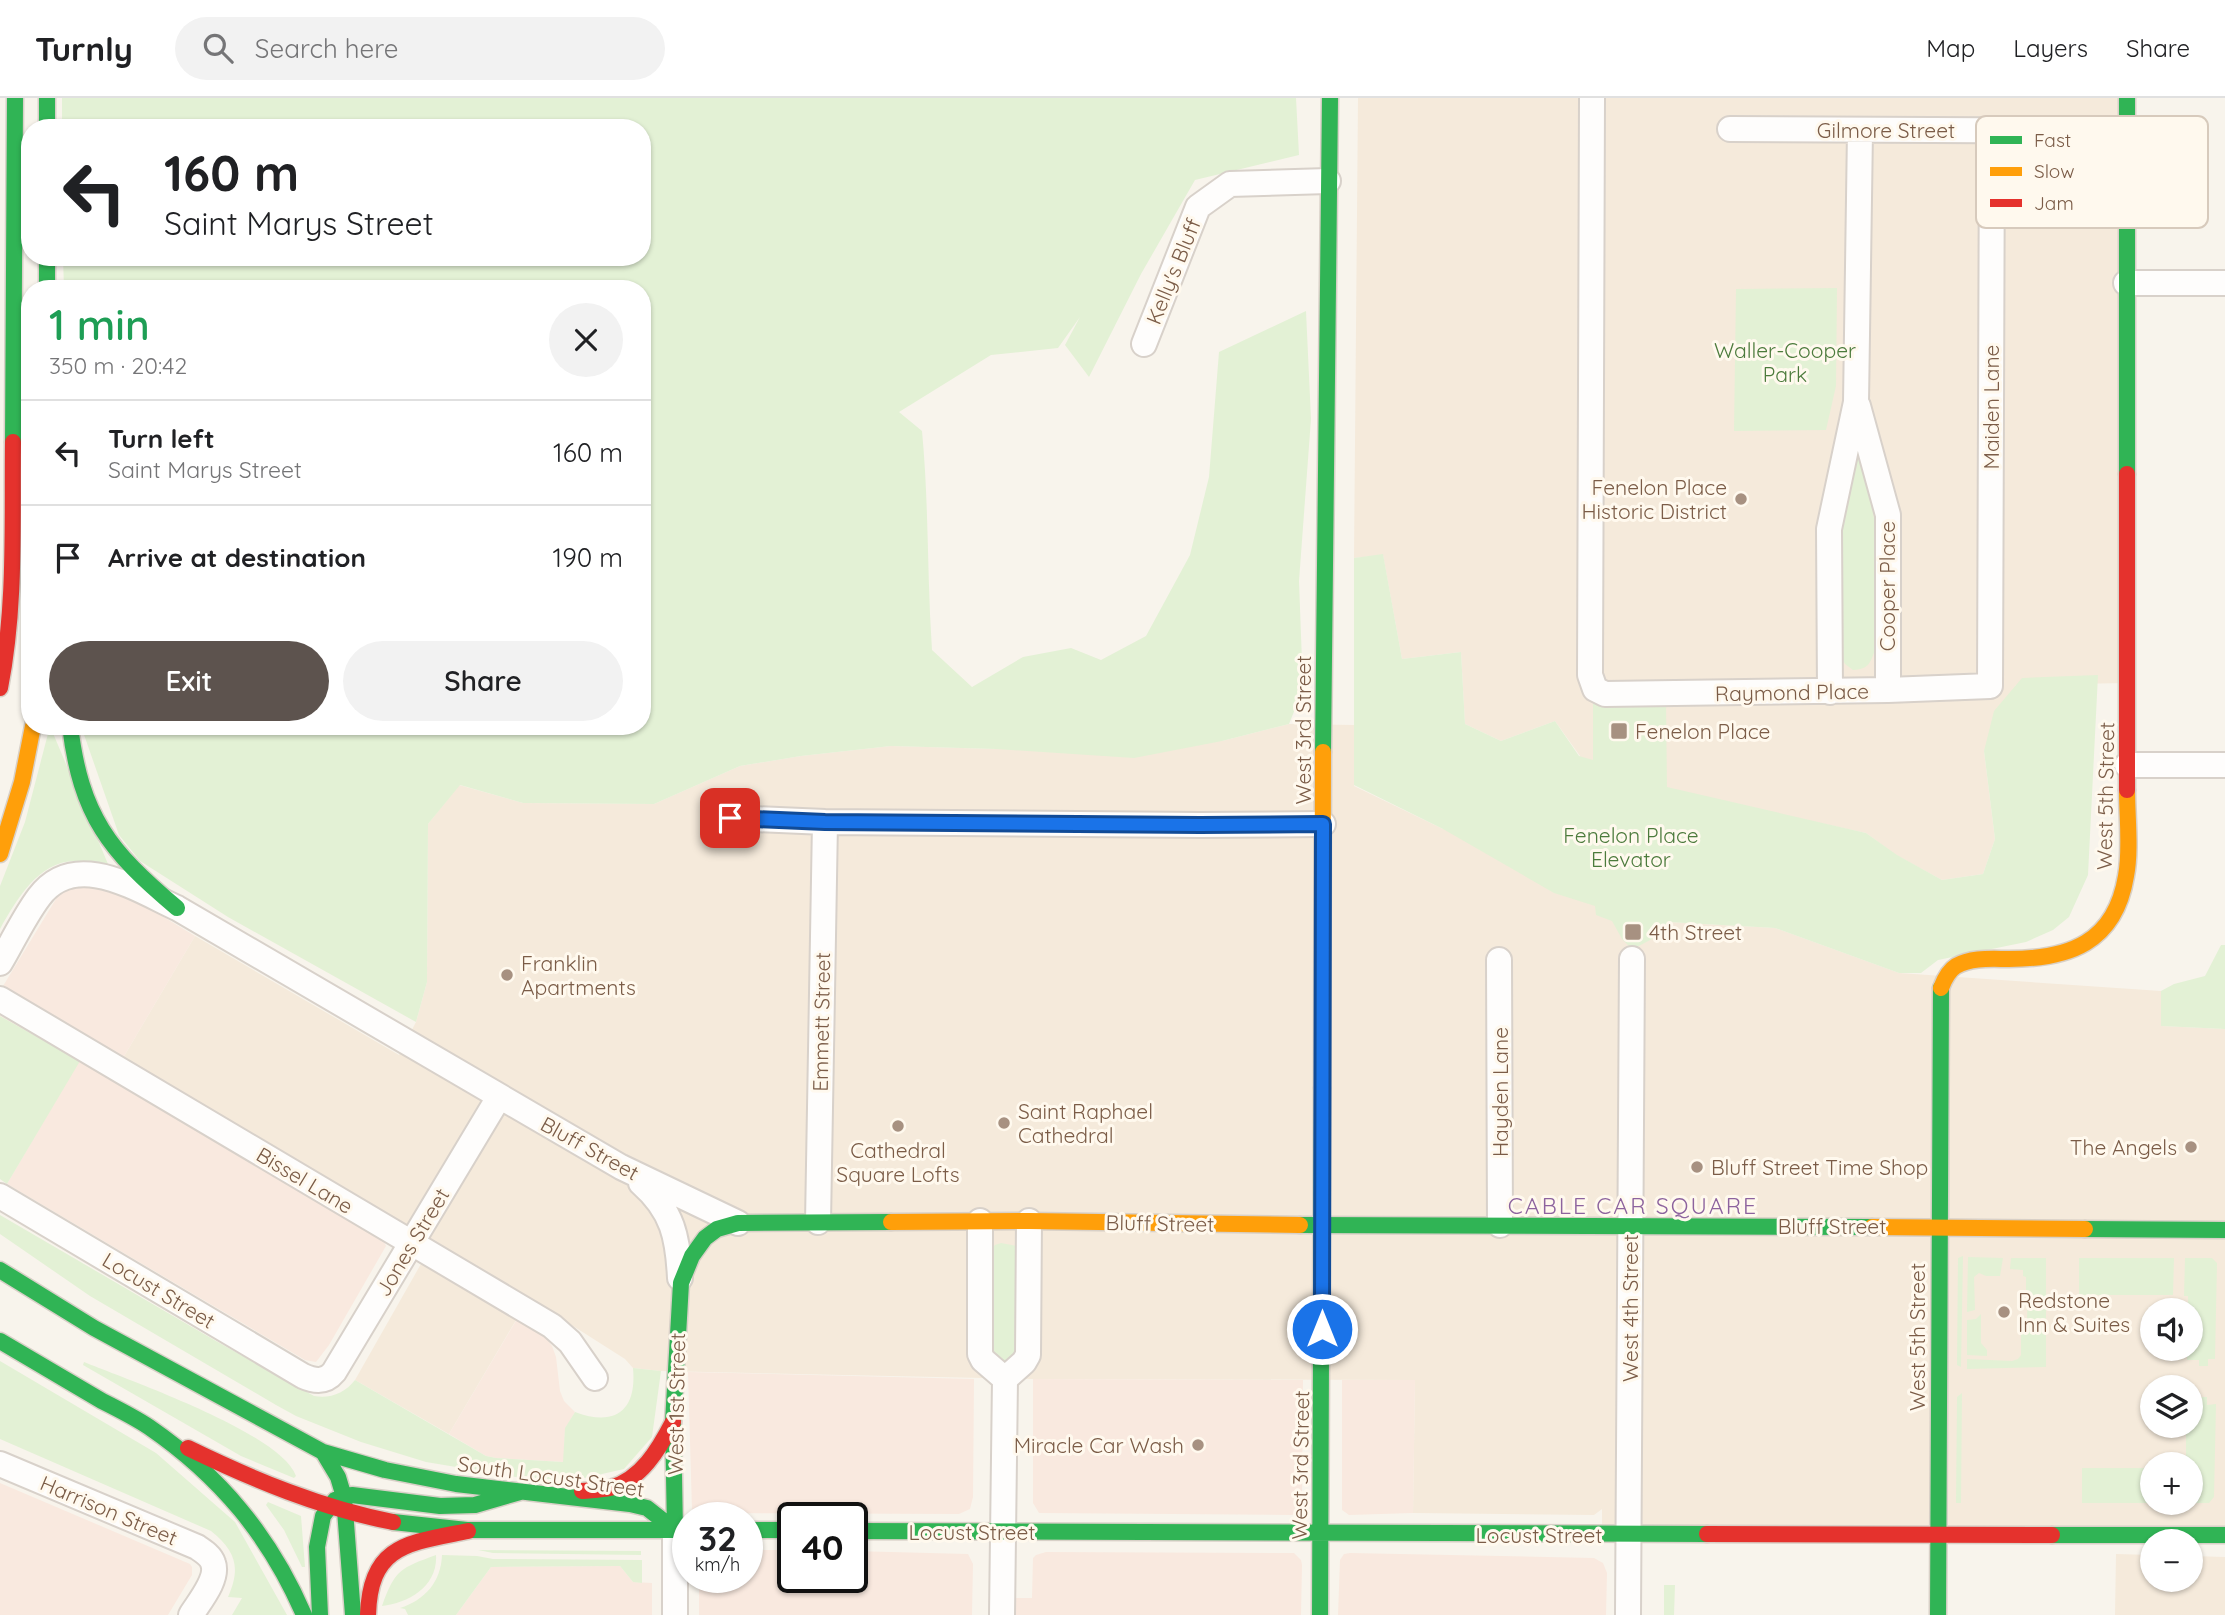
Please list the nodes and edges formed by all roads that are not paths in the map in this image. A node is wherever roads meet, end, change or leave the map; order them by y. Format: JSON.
{"nodes":[{"id":1,"x":15,"y":98,"type":"edge"},
{"id":2,"x":47,"y":98,"type":"edge"},
{"id":3,"x":1330,"y":98,"type":"edge"},
{"id":4,"x":1592,"y":98,"type":"edge"},
{"id":5,"x":2127,"y":98,"type":"edge"},
{"id":6,"x":2127,"y":116,"type":"edge"},
{"id":7,"x":47,"y":119,"type":"edge"},
{"id":8,"x":1730,"y":129,"type":"dead end"},
{"id":9,"x":1976,"y":129,"type":"edge"},
{"id":10,"x":1860,"y":131,"type":"junction"},
{"id":11,"x":1328,"y":181,"type":"junction"},
{"id":12,"x":1992,"y":228,"type":"edge"},
{"id":13,"x":2126,"y":228,"type":"edge"},
{"id":14,"x":2126,"y":283,"type":"junction"},
{"id":15,"x":2225,"y":283,"type":"edge"},
{"id":16,"x":1143,"y":344,"type":"dead end"},
{"id":17,"x":1856,"y":402,"type":"junction"},
{"id":18,"x":1990,"y":686,"type":"joint"},
{"id":19,"x":0,"y":688,"type":"edge"},
{"id":20,"x":1888,"y":690,"type":"junction"},
{"id":21,"x":1830,"y":691,"type":"junction"},
{"id":22,"x":31,"y":735,"type":"edge"},
{"id":23,"x":71,"y":735,"type":"edge"},
{"id":24,"x":2127,"y":765,"type":"junction"},
{"id":25,"x":2225,"y":765,"type":"edge"},
{"id":26,"x":730,"y":818,"type":"dead end"},
{"id":27,"x":825,"y":822,"type":"junction"},
{"id":28,"x":1323,"y":824,"type":"junction"},
{"id":29,"x":0,"y":854,"type":"edge"},
{"id":30,"x":177,"y":908,"type":"junction"},
{"id":31,"x":1632,"y":959,"type":"dead end"},
{"id":32,"x":1499,"y":960,"type":"dead end"},
{"id":33,"x":0,"y":963,"type":"edge"},
{"id":34,"x":0,"y":999,"type":"edge"},
{"id":35,"x":499,"y":1097,"type":"junction"},
{"id":36,"x":621,"y":1167,"type":"junction"},
{"id":37,"x":0,"y":1196,"type":"edge"},
{"id":38,"x":1030,"y":1221,"type":"junction"},
{"id":39,"x":818,"y":1222,"type":"junction"},
{"id":40,"x":980,"y":1222,"type":"junction"},
{"id":41,"x":738,"y":1223,"type":"junction"},
{"id":42,"x":1323,"y":1224,"type":"junction"},
{"id":43,"x":1500,"y":1225,"type":"junction"},
{"id":44,"x":1630,"y":1225,"type":"junction"},
{"id":45,"x":1938,"y":1227,"type":"junction"},
{"id":46,"x":2225,"y":1230,"type":"edge"},
{"id":47,"x":412,"y":1242,"type":"junction"},
{"id":48,"x":0,"y":1270,"type":"edge"},
{"id":49,"x":681,"y":1283,"type":"junction"},
{"id":50,"x":0,"y":1340,"type":"edge"},
{"id":51,"x":595,"y":1378,"type":"dead end"},
{"id":52,"x":1005,"y":1379,"type":"junction"},
{"id":53,"x":320,"y":1380,"type":"joint"},
{"id":54,"x":673,"y":1422,"type":"junction"},
{"id":55,"x":155,"y":1431,"type":"junction"},
{"id":56,"x":323,"y":1452,"type":"junction"},
{"id":57,"x":0,"y":1464,"type":"edge"},
{"id":58,"x":520,"y":1492,"type":"junction"},
{"id":59,"x":551,"y":1494,"type":"junction"},
{"id":60,"x":679,"y":1502,"type":"edge"},
{"id":61,"x":339,"y":1505,"type":"junction"},
{"id":62,"x":672,"y":1524,"type":"edge"},
{"id":63,"x":672,"y":1530,"type":"edge"},
{"id":64,"x":468,"y":1531,"type":"junction"},
{"id":65,"x":868,"y":1531,"type":"edge"},
{"id":66,"x":1003,"y":1532,"type":"junction"},
{"id":67,"x":1320,"y":1534,"type":"junction"},
{"id":68,"x":1939,"y":1534,"type":"junction"},
{"id":69,"x":1628,"y":1535,"type":"junction"},
{"id":70,"x":2225,"y":1535,"type":"edge"},
{"id":71,"x":677,"y":1593,"type":"edge"},
{"id":72,"x":191,"y":1615,"type":"edge"},
{"id":73,"x":304,"y":1615,"type":"edge"},
{"id":74,"x":320,"y":1615,"type":"edge"},
{"id":75,"x":353,"y":1615,"type":"edge"},
{"id":76,"x":368,"y":1615,"type":"edge"},
{"id":77,"x":675,"y":1615,"type":"edge"},
{"id":78,"x":1002,"y":1615,"type":"edge"},
{"id":79,"x":1320,"y":1615,"type":"edge"},
{"id":80,"x":1628,"y":1615,"type":"edge"},
{"id":81,"x":1938,"y":1615,"type":"edge"}],
"edges":[{"from":1,"to":19,"type":"main road"},
{"from":2,"to":7,"type":"main road"},
{"from":3,"to":11,"type":"main road","name":"West 3rd Street"},
{"from":4,"to":21,"type":"street","name":"Raymond Place"},
{"from":5,"to":6,"type":"main road","name":"West 5th Street"},
{"from":8,"to":10,"type":"street","name":"Gilmore Street"},
{"from":9,"to":10,"type":"street","name":"Gilmore Street"},
{"from":10,"to":17,"type":"street","name":"Cooper Place"},
{"from":11,"to":16,"type":"street","name":"Kelly's Bluff"},
{"from":11,"to":28,"type":"main road","name":"West 3rd Street"},
{"from":12,"to":18,"type":"street","name":"Maiden Lane"},
{"from":13,"to":14,"type":"main road","name":"West 5th Street"},
{"from":14,"to":15,"type":"street"},
{"from":14,"to":24,"type":"main road","name":"West 5th Street"},
{"from":17,"to":20,"type":"street","name":"Cooper Place"},
{"from":17,"to":21,"type":"street","name":"Cooper Place"},
{"from":18,"to":20,"type":"street","name":"Raymond Place"},
{"from":20,"to":21,"type":"street","name":"Raymond Place"},
{"from":22,"to":29,"type":"main road"},
{"from":23,"to":30,"type":"main road"},
{"from":24,"to":25,"type":"street"},
{"from":24,"to":45,"type":"main road","name":"West 5th Street"},
{"from":26,"to":27,"type":"street"},
{"from":27,"to":28,"type":"street"},
{"from":27,"to":39,"type":"street","name":"Emmett Street"},
{"from":28,"to":42,"type":"main road","name":"West 3rd Street"},
{"from":30,"to":33,"type":"street"},
{"from":30,"to":35,"type":"street","name":"Bluff Street"},
{"from":31,"to":44,"type":"street","name":"West 4th Street"},
{"from":32,"to":43,"type":"street","name":"Hayden Lane"},
{"from":34,"to":47,"type":"street","name":"Bissel Lane"},
{"from":35,"to":36,"type":"street","name":"Bluff Street"},
{"from":35,"to":47,"type":"street","name":"Jones Street"},
{"from":36,"to":41,"type":"street","name":"Bluff Street"},
{"from":36,"to":49,"type":"street"},
{"from":37,"to":53,"type":"street","name":"Locust Street"},
{"from":38,"to":40,"type":"main road","name":"Bluff Street"},
{"from":38,"to":42,"type":"main road","name":"Bluff Street"},
{"from":38,"to":52,"type":"street"},
{"from":39,"to":40,"type":"main road","name":"Bluff Street"},
{"from":39,"to":41,"type":"main road","name":"Bluff Street"},
{"from":40,"to":52,"type":"street"},
{"from":41,"to":49,"type":"main road","name":"West 1st Street"},
{"from":42,"to":43,"type":"main road","name":"Bluff Street"},
{"from":42,"to":67,"type":"main road","name":"West 3rd Street"},
{"from":43,"to":44,"type":"main road","name":"Bluff Street"},
{"from":44,"to":45,"type":"main road","name":"Bluff Street"},
{"from":44,"to":69,"type":"street","name":"West 4th Street"},
{"from":45,"to":46,"type":"main road","name":"Bluff Street"},
{"from":45,"to":68,"type":"main road","name":"West 5th Street"},
{"from":47,"to":51,"type":"street","name":"Bissel Lane"},
{"from":47,"to":53,"type":"street","name":"Jones Street"},
{"from":48,"to":56,"type":"main road","name":"South Locust Street"},
{"from":49,"to":54,"type":"main road","name":"West 1st Street"},
{"from":50,"to":55,"type":"main road","name":"South Locust Street"},
{"from":52,"to":66,"type":"street"},
{"from":54,"to":59,"type":"main road"},
{"from":54,"to":60,"type":"main road","name":"West 1st Street"},
{"from":55,"to":61,"type":"main road","name":"South Locust Street"},
{"from":55,"to":73,"type":"main road"},
{"from":56,"to":58,"type":"main road","name":"South Locust Street"},
{"from":56,"to":61,"type":"main road"},
{"from":57,"to":72,"type":"street","name":"Harrison Street"},
{"from":58,"to":59,"type":"main road","name":"South Locust Street"},
{"from":58,"to":61,"type":"main road"},
{"from":59,"to":62,"type":"main road","name":"South Locust Street"},
{"from":61,"to":64,"type":"main road","name":"South Locust Street"},
{"from":61,"to":74,"type":"main road"},
{"from":61,"to":75,"type":"main road"},
{"from":63,"to":64,"type":"main road","name":"South Locust Street"},
{"from":64,"to":76,"type":"main road"},
{"from":65,"to":66,"type":"main road","name":"Locust Street"},
{"from":66,"to":67,"type":"main road","name":"Locust Street"},
{"from":66,"to":78,"type":"street"},
{"from":67,"to":69,"type":"main road","name":"Locust Street"},
{"from":67,"to":79,"type":"main road","name":"West 3rd Street"},
{"from":68,"to":69,"type":"main road","name":"Locust Street"},
{"from":68,"to":70,"type":"main road","name":"Locust Street"},
{"from":68,"to":81,"type":"main road","name":"West 5th Street"},
{"from":69,"to":80,"type":"street","name":"West 4th Street"},
{"from":71,"to":77,"type":"street","name":"West 1st Street"}]}
